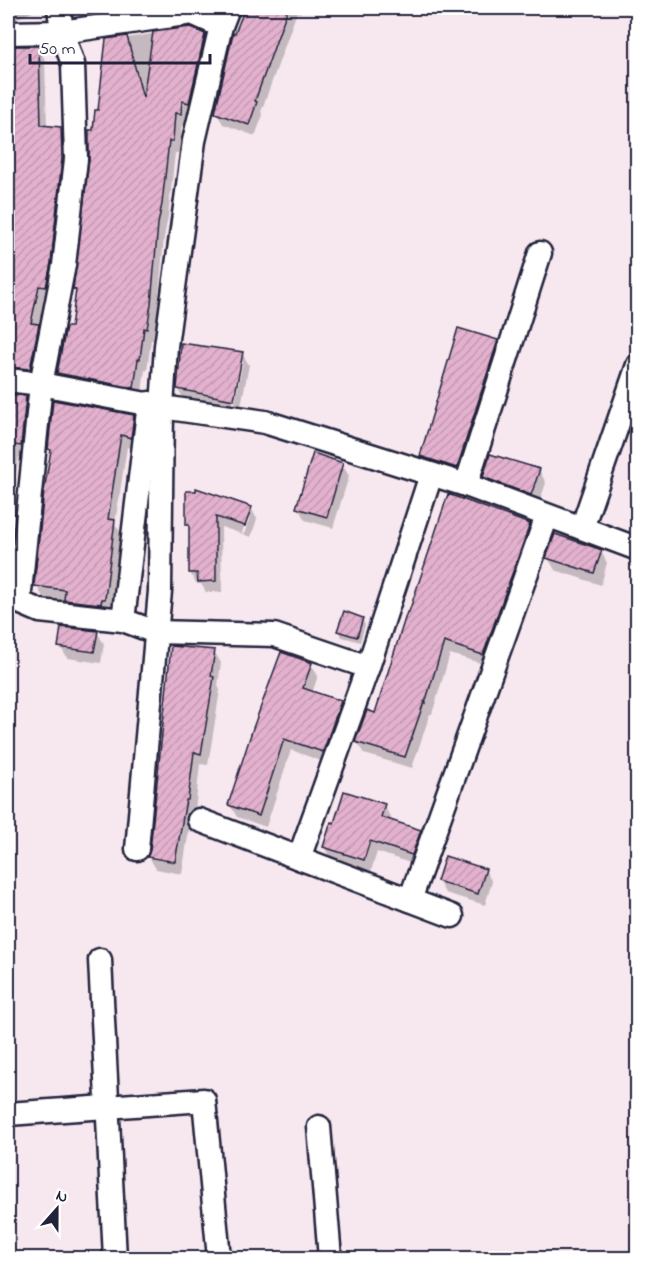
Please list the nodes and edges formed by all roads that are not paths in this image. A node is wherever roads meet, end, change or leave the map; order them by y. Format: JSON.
{"nodes":[{"id":1,"x":59,"y":8,"type":"edge"},
{"id":2,"x":191,"y":10,"type":"edge"},
{"id":3,"x":225,"y":17,"type":"edge"},
{"id":4,"x":8,"y":33,"type":"edge"},
{"id":5,"x":62,"y":33,"type":"junction"},
{"id":6,"x":540,"y":254,"type":"dead end"},
{"id":7,"x":638,"y":364,"type":"edge"},
{"id":8,"x":8,"y":380,"type":"edge"},
{"id":9,"x":41,"y":384,"type":"junction"},
{"id":10,"x":155,"y":405,"type":"junction"},
{"id":11,"x":431,"y":475,"type":"junction"},
{"id":12,"x":466,"y":485,"type":"junction"},
{"id":13,"x":546,"y":516,"type":"junction"},
{"id":14,"x":582,"y":528,"type":"junction"},
{"id":15,"x":638,"y":549,"type":"edge"},
{"id":16,"x":123,"y":620,"type":"junction"},
{"id":17,"x":155,"y":632,"type":"junction"},
{"id":18,"x":368,"y":667,"type":"junction"},
{"id":19,"x":199,"y":820,"type":"dead end"},
{"id":20,"x":137,"y":849,"type":"dead end"},
{"id":21,"x":299,"y":858,"type":"junction"},
{"id":22,"x":410,"y":900,"type":"junction"},
{"id":23,"x":452,"y":916,"type":"dead end"},
{"id":24,"x":100,"y":960,"type":"dead end"},
{"id":25,"x":107,"y":1107,"type":"junction"},
{"id":26,"x":8,"y":1114,"type":"edge"},
{"id":27,"x":319,"y":1127,"type":"dead end"},
{"id":28,"x":115,"y":1258,"type":"edge"},
{"id":29,"x":219,"y":1258,"type":"edge"},
{"id":30,"x":330,"y":1258,"type":"edge"}],
"edges":[{"from":1,"to":5,"type":"street"},
{"from":2,"to":3,"type":"street"},
{"from":2,"to":5,"type":"street"},
{"from":3,"to":10,"type":"street"},
{"from":4,"to":5,"type":"street"},
{"from":5,"to":9,"type":"street"},
{"from":6,"to":12,"type":"street"},
{"from":7,"to":14,"type":"street"},
{"from":8,"to":9,"type":"street"},
{"from":9,"to":10,"type":"street"},
{"from":9,"to":16,"type":"street"},
{"from":10,"to":11,"type":"street"},
{"from":10,"to":16,"type":"street"},
{"from":10,"to":17,"type":"street"},
{"from":11,"to":12,"type":"street"},
{"from":11,"to":18,"type":"street"},
{"from":12,"to":13,"type":"street"},
{"from":13,"to":14,"type":"street"},
{"from":13,"to":22,"type":"street"},
{"from":14,"to":15,"type":"street"},
{"from":16,"to":17,"type":"street"},
{"from":17,"to":18,"type":"street"},
{"from":17,"to":20,"type":"street"},
{"from":18,"to":21,"type":"street"},
{"from":19,"to":21,"type":"street"},
{"from":21,"to":22,"type":"street"},
{"from":22,"to":23,"type":"street"},
{"from":24,"to":25,"type":"street"},
{"from":25,"to":26,"type":"street"},
{"from":25,"to":28,"type":"street"},
{"from":25,"to":29,"type":"street"},
{"from":27,"to":30,"type":"street"}]}
